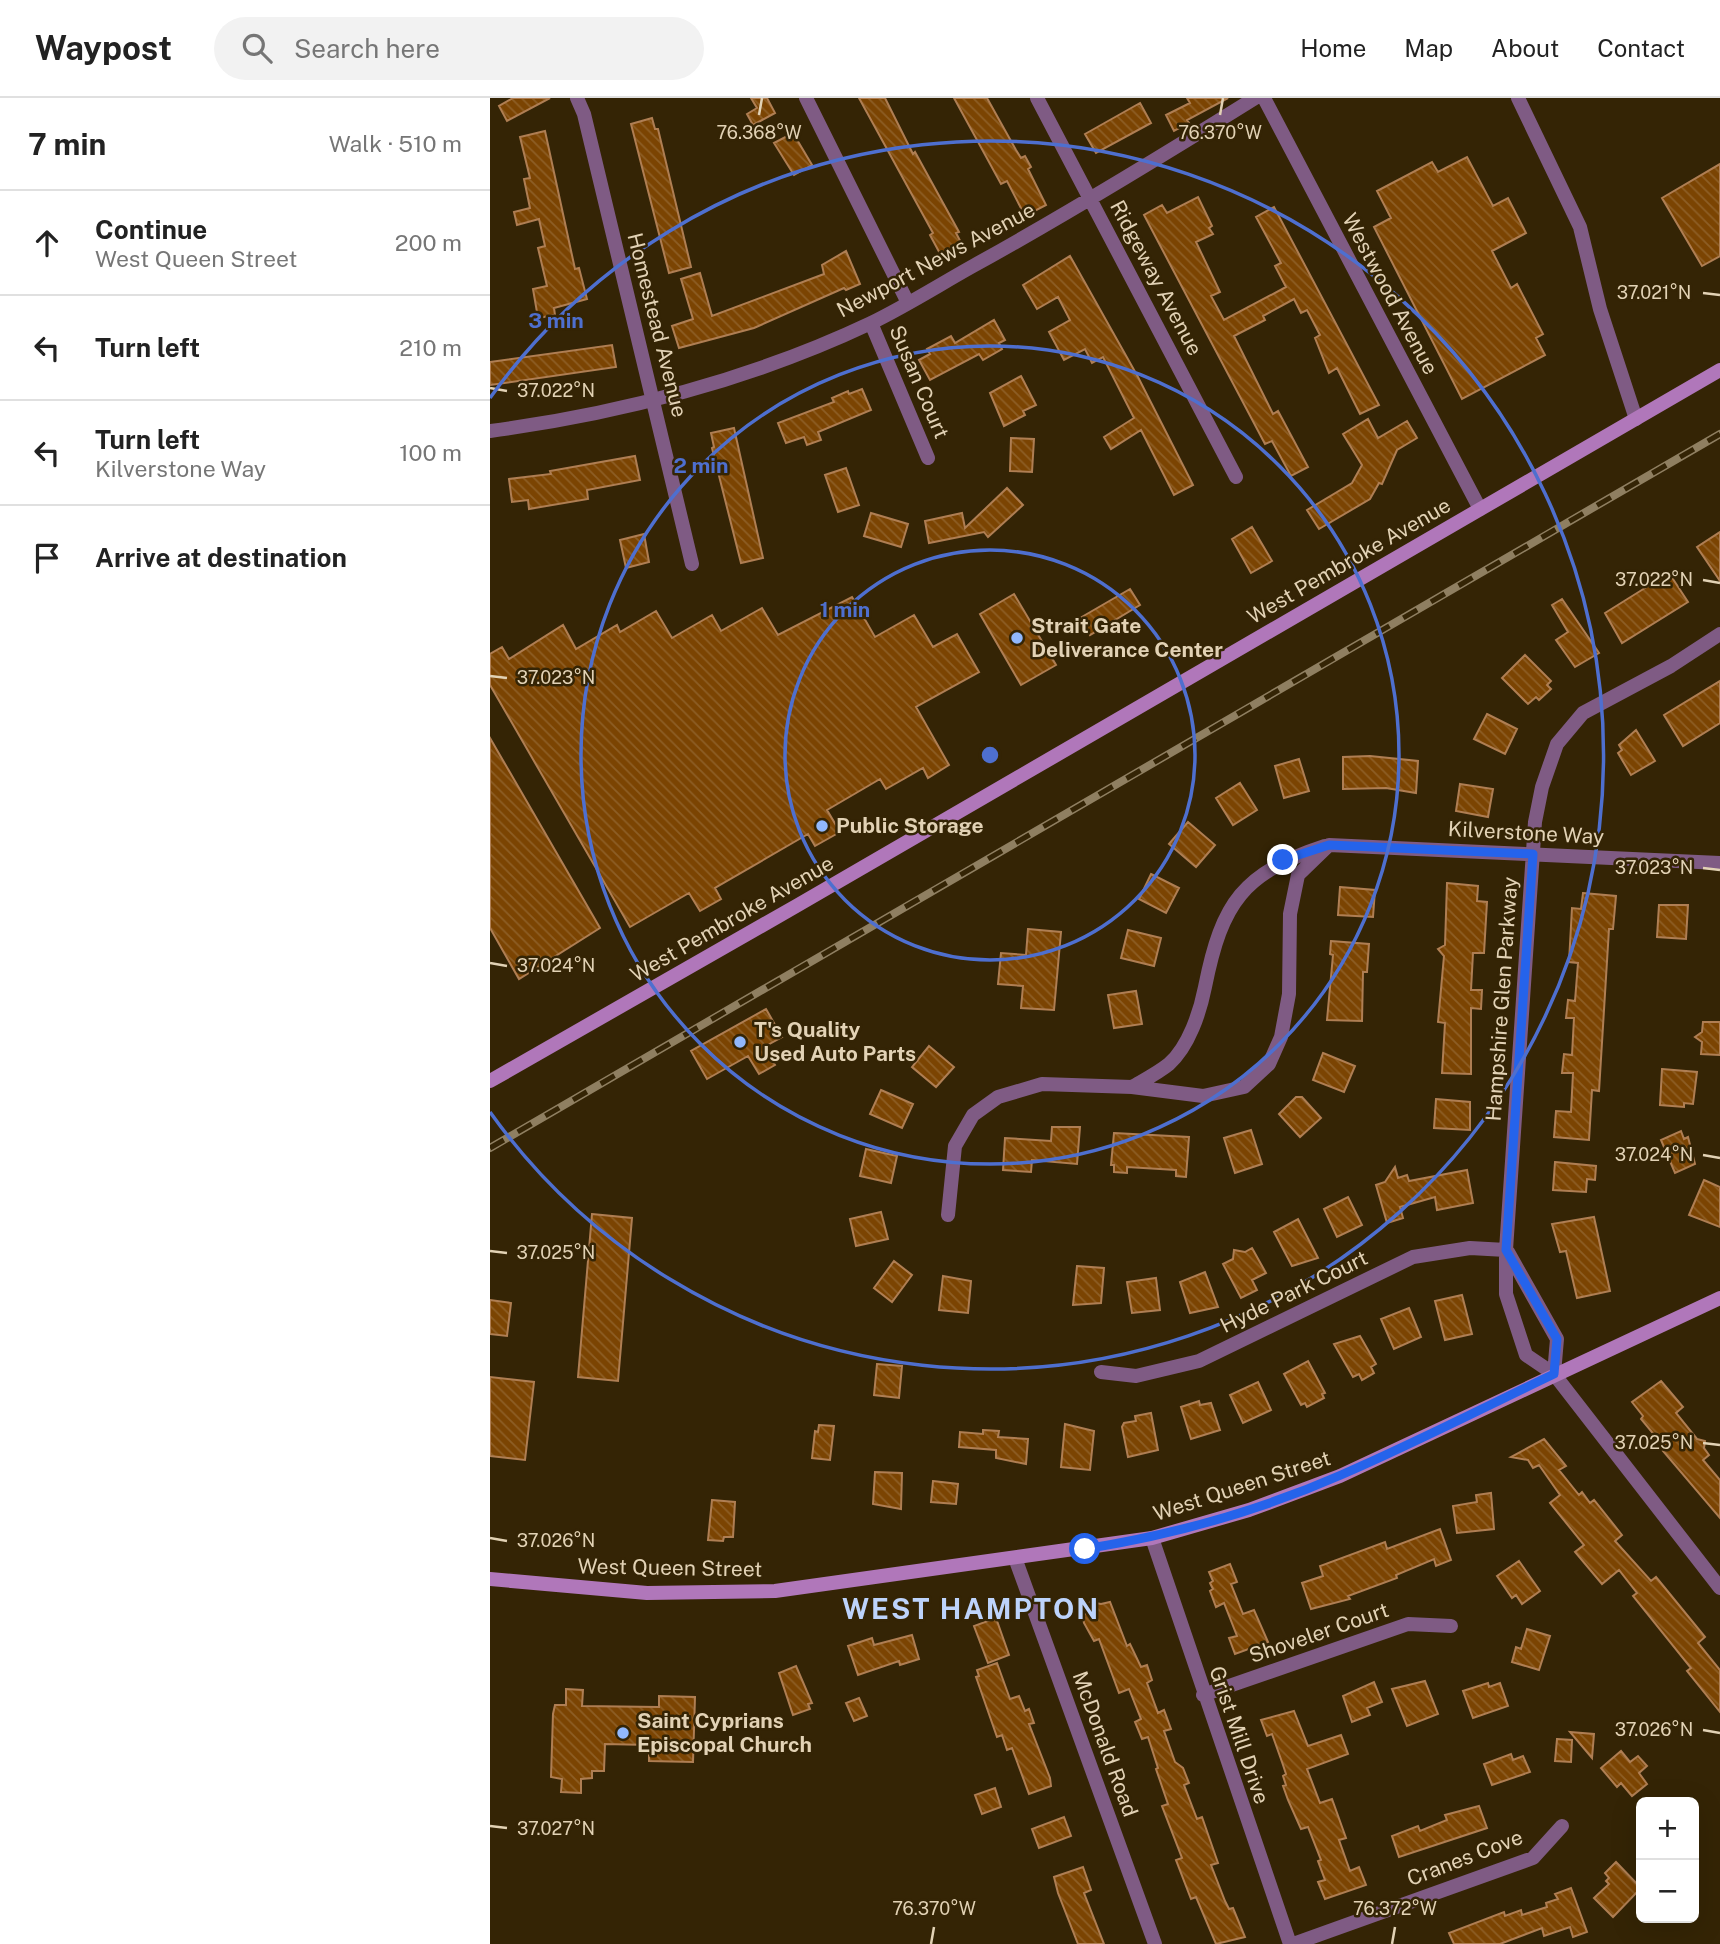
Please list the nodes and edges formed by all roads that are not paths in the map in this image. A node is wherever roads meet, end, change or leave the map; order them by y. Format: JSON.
{"nodes":[{"id":1,"x":577,"y":98,"type":"edge"},
{"id":2,"x":806,"y":98,"type":"edge"},
{"id":3,"x":1037,"y":98,"type":"edge"},
{"id":4,"x":1255,"y":98,"type":"edge"},
{"id":5,"x":1264,"y":98,"type":"edge"},
{"id":6,"x":1518,"y":98,"type":"edge"},
{"id":7,"x":1091,"y":200,"type":"junction"},
{"id":8,"x":908,"y":303,"type":"junction"},
{"id":9,"x":872,"y":323,"type":"junction"},
{"id":10,"x":1720,"y":370,"type":"edge"},
{"id":11,"x":654,"y":400,"type":"junction"},
{"id":12,"x":1636,"y":418,"type":"junction"},
{"id":13,"x":490,"y":431,"type":"edge"},
{"id":14,"x":928,"y":458,"type":"dead end"},
{"id":15,"x":1236,"y":477,"type":"dead end"},
{"id":16,"x":1480,"y":509,"type":"junction"},
{"id":17,"x":692,"y":564,"type":"dead end"},
{"id":18,"x":1720,"y":634,"type":"edge"},
{"id":19,"x":1329,"y":845,"type":"junction"},
{"id":20,"x":1533,"y":854,"type":"junction"},
{"id":21,"x":1720,"y":863,"type":"edge"},
{"id":22,"x":490,"y":1081,"type":"edge"},
{"id":23,"x":1132,"y":1087,"type":"junction"},
{"id":24,"x":948,"y":1215,"type":"dead end"},
{"id":25,"x":1506,"y":1250,"type":"junction"},
{"id":26,"x":1720,"y":1298,"type":"edge"},
{"id":27,"x":1101,"y":1372,"type":"dead end"},
{"id":28,"x":1554,"y":1374,"type":"junction"},
{"id":29,"x":1152,"y":1538,"type":"junction"},
{"id":30,"x":1015,"y":1558,"type":"junction"},
{"id":31,"x":490,"y":1579,"type":"edge"},
{"id":32,"x":1720,"y":1588,"type":"edge"},
{"id":33,"x":1451,"y":1626,"type":"dead end"},
{"id":34,"x":1203,"y":1695,"type":"junction"},
{"id":35,"x":1562,"y":1826,"type":"dead end"},
{"id":36,"x":1155,"y":1944,"type":"edge"},
{"id":37,"x":1292,"y":1944,"type":"edge"}],
"edges":[{"from":1,"to":11,"type":"street","name":"Homestead Avenue"},
{"from":2,"to":8,"type":"street"},
{"from":3,"to":7,"type":"street","name":"Ridgeway Avenue"},
{"from":4,"to":7,"type":"street","name":"Newport News Avenue"},
{"from":5,"to":16,"type":"street","name":"Westwood Avenue"},
{"from":6,"to":12,"type":"street"},
{"from":7,"to":8,"type":"street","name":"Newport News Avenue"},
{"from":7,"to":15,"type":"street","name":"Ridgeway Avenue"},
{"from":8,"to":9,"type":"street","name":"Newport News Avenue"},
{"from":9,"to":11,"type":"street","name":"Newport News Avenue"},
{"from":9,"to":14,"type":"street","name":"Susan Court"},
{"from":10,"to":12,"type":"main road","name":"West Pembroke Avenue"},
{"from":11,"to":13,"type":"street","name":"Newport News Avenue"},
{"from":11,"to":17,"type":"street","name":"Homestead Avenue"},
{"from":12,"to":16,"type":"main road","name":"West Pembroke Avenue"},
{"from":16,"to":22,"type":"main road","name":"West Pembroke Avenue"},
{"from":18,"to":20,"type":"street","name":"Hampshire Glen Parkway"},
{"from":19,"to":20,"type":"street","name":"Kilverstone Way"},
{"from":19,"to":23,"type":"street","name":"Kilverstone Way"},
{"from":19,"to":23,"type":"street"},
{"from":20,"to":21,"type":"street","name":"Kilverstone Way"},
{"from":20,"to":25,"type":"street","name":"Hampshire Glen Parkway"},
{"from":23,"to":24,"type":"street"},
{"from":25,"to":27,"type":"street","name":"Hyde Park Court"},
{"from":25,"to":28,"type":"street"},
{"from":25,"to":28,"type":"street","name":"Hampshire Glen Parkway"},
{"from":26,"to":28,"type":"main road","name":"West Queen Street"},
{"from":28,"to":29,"type":"main road","name":"West Queen Street"},
{"from":28,"to":32,"type":"street","name":"Hampshire Glen Parkway"},
{"from":29,"to":30,"type":"main road","name":"West Queen Street"},
{"from":29,"to":34,"type":"street","name":"Grist Mill Drive"},
{"from":30,"to":31,"type":"main road","name":"West Queen Street"},
{"from":30,"to":36,"type":"street","name":"McDonald Road"},
{"from":33,"to":34,"type":"street","name":"Shoveler Court"},
{"from":34,"to":37,"type":"street","name":"Grist Mill Drive"},
{"from":35,"to":37,"type":"street","name":"Cranes Cove"}]}
